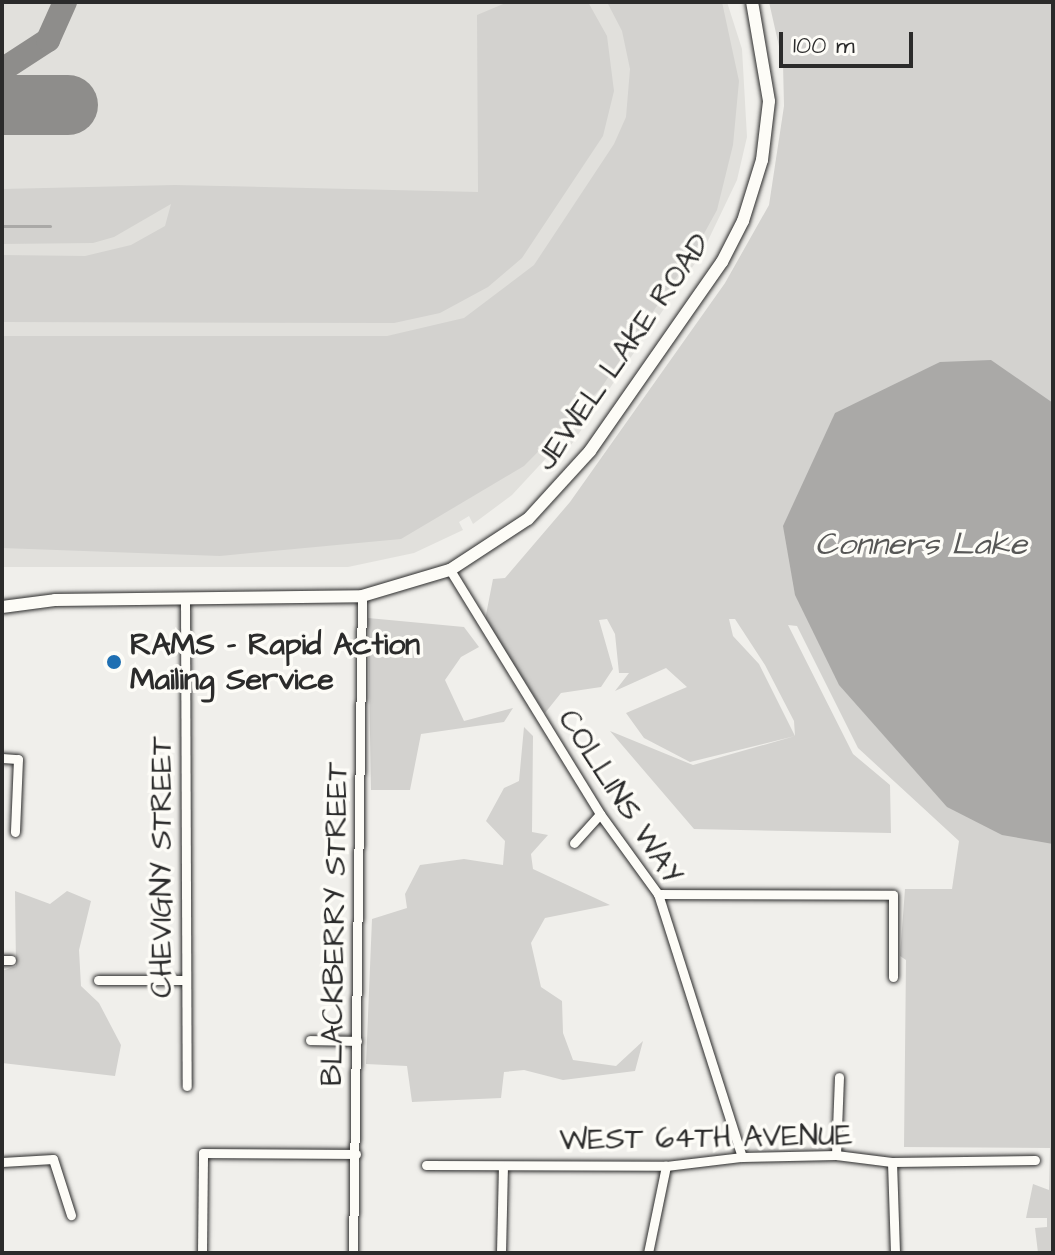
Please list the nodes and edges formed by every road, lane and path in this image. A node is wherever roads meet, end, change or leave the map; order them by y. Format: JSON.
{"nodes":[{"id":1,"x":752,"y":2,"type":"edge"},
{"id":2,"x":450,"y":570,"type":"junction"},
{"id":3,"x":362,"y":596,"type":"junction"},
{"id":4,"x":185,"y":600,"type":"junction"},
{"id":5,"x":2,"y":607,"type":"edge"},
{"id":6,"x":2,"y":758,"type":"edge"},
{"id":7,"x":600,"y":814,"type":"junction"},
{"id":8,"x":15,"y":832,"type":"dead end"},
{"id":9,"x":574,"y":843,"type":"dead end"},
{"id":10,"x":658,"y":894,"type":"junction"},
{"id":11,"x":893,"y":977,"type":"dead end"},
{"id":12,"x":98,"y":980,"type":"dead end"},
{"id":13,"x":186,"y":980,"type":"junction"},
{"id":14,"x":310,"y":1040,"type":"dead end"},
{"id":15,"x":357,"y":1041,"type":"junction"},
{"id":16,"x":839,"y":1077,"type":"dead end"},
{"id":17,"x":187,"y":1086,"type":"dead end"},
{"id":18,"x":356,"y":1154,"type":"junction"},
{"id":19,"x":836,"y":1155,"type":"junction"},
{"id":20,"x":742,"y":1157,"type":"junction"},
{"id":21,"x":1035,"y":1160,"type":"dead end"},
{"id":22,"x":2,"y":1162,"type":"edge"},
{"id":23,"x":892,"y":1162,"type":"junction"},
{"id":24,"x":426,"y":1165,"type":"dead end"},
{"id":25,"x":503,"y":1166,"type":"junction"},
{"id":26,"x":666,"y":1166,"type":"junction"},
{"id":27,"x":71,"y":1215,"type":"dead end"},
{"id":28,"x":202,"y":1253,"type":"edge"},
{"id":29,"x":353,"y":1253,"type":"edge"},
{"id":30,"x":501,"y":1253,"type":"edge"},
{"id":31,"x":648,"y":1253,"type":"edge"},
{"id":32,"x":895,"y":1253,"type":"edge"}],
"edges":[{"from":1,"to":2,"type":"main road","name":"JEWEL LAKE ROAD"},
{"from":2,"to":3,"type":"main road","name":"JEWEL LAKE ROAD"},
{"from":2,"to":7,"type":"street","name":"COLLINS WAY"},
{"from":3,"to":4,"type":"main road","name":"JEWEL LAKE ROAD"},
{"from":3,"to":15,"type":"street","name":"BLACKBERRY STREET"},
{"from":4,"to":5,"type":"main road","name":"JEWEL LAKE ROAD"},
{"from":4,"to":13,"type":"street","name":"CHEVIGNY STREET"},
{"from":6,"to":8,"type":"street"},
{"from":7,"to":9,"type":"street"},
{"from":7,"to":10,"type":"street","name":"COLLINS WAY"},
{"from":10,"to":11,"type":"street"},
{"from":10,"to":20,"type":"street","name":"COLLINS WAY"},
{"from":12,"to":13,"type":"street"},
{"from":13,"to":17,"type":"street","name":"CHEVIGNY STREET"},
{"from":14,"to":15,"type":"street"},
{"from":15,"to":18,"type":"street","name":"BLACKBERRY STREET"},
{"from":16,"to":19,"type":"street"},
{"from":18,"to":28,"type":"street"},
{"from":18,"to":29,"type":"street","name":"BLACKBERRY STREET"},
{"from":19,"to":20,"type":"street","name":"WEST 64TH AVENUE"},
{"from":19,"to":23,"type":"street","name":"WEST 64TH AVENUE"},
{"from":20,"to":26,"type":"street","name":"WEST 64TH AVENUE"},
{"from":21,"to":23,"type":"street","name":"WEST 64TH AVENUE"},
{"from":22,"to":27,"type":"street"},
{"from":23,"to":32,"type":"street"},
{"from":24,"to":25,"type":"street","name":"WEST 64TH AVENUE"},
{"from":25,"to":26,"type":"street","name":"WEST 64TH AVENUE"},
{"from":25,"to":30,"type":"street"},
{"from":26,"to":31,"type":"street"}]}
